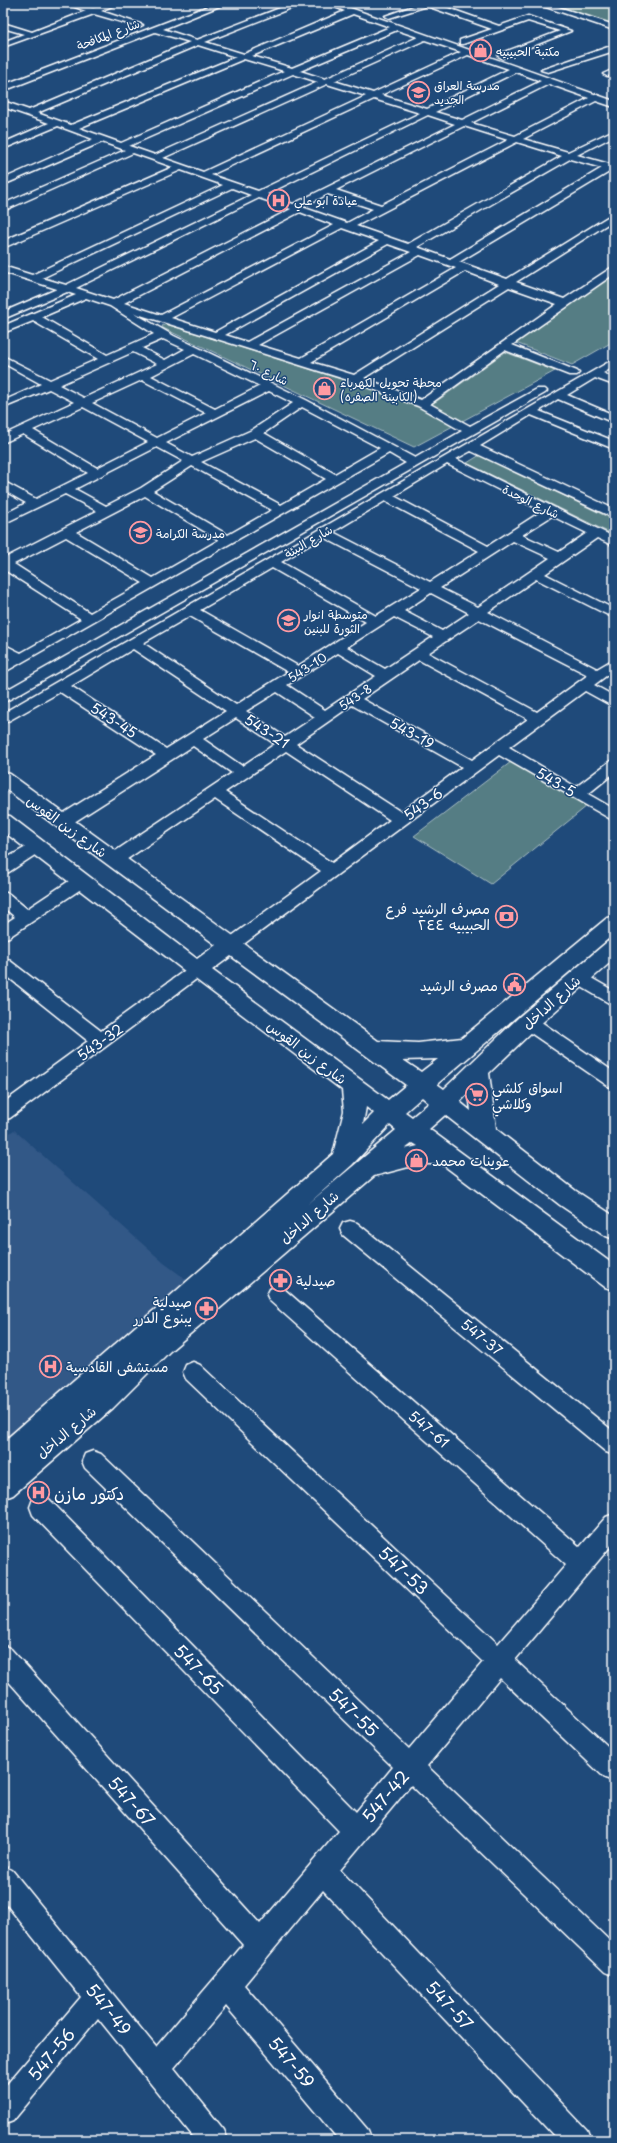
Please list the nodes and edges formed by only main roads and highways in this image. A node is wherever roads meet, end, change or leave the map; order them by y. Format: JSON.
{"nodes":[{"id":1,"x":6,"y":785,"type":"edge"},
{"id":2,"x":3,"y":821,"type":"edge"},
{"id":3,"x":614,"y":923,"type":"edge"},
{"id":4,"x":231,"y":945,"type":"junction"},
{"id":5,"x":614,"y":947,"type":"edge"},
{"id":6,"x":198,"y":970,"type":"junction"},
{"id":7,"x":466,"y":1046,"type":"junction"},
{"id":8,"x":372,"y":1049,"type":"junction"},
{"id":9,"x":478,"y":1069,"type":"junction"},
{"id":10,"x":422,"y":1085,"type":"junction"},
{"id":11,"x":353,"y":1086,"type":"junction"},
{"id":12,"x":444,"y":1103,"type":"junction"},
{"id":13,"x":389,"y":1112,"type":"junction"},
{"id":14,"x":414,"y":1129,"type":"junction"},
{"id":15,"x":485,"y":1134,"type":"junction"},
{"id":16,"x":449,"y":1155,"type":"junction"},
{"id":17,"x":344,"y":1158,"type":"junction"},
{"id":18,"x":363,"y":1170,"type":"junction"},
{"id":19,"x":614,"y":1229,"type":"edge"},
{"id":20,"x":614,"y":1279,"type":"edge"},
{"id":21,"x":3,"y":1459,"type":"edge"},
{"id":22,"x":3,"y":1486,"type":"edge"}],
"edges":[{"from":1,"to":4,"type":"main road","name":"شارع زين القوس"},
{"from":2,"to":6,"type":"main road","name":"شارع زين القوس"},
{"from":3,"to":7,"type":"main road","name":"شارع الداخل"},
{"from":4,"to":6,"type":"main road"},
{"from":4,"to":8,"type":"main road","name":"شارع زين القوس"},
{"from":5,"to":9,"type":"main road","name":"شارع الداخل"},
{"from":6,"to":11,"type":"main road","name":"شارع زين القوس"},
{"from":7,"to":8,"type":"main road"},
{"from":7,"to":10,"type":"main road","name":"شارع الداخل"},
{"from":8,"to":10,"type":"main road","name":"شارع زين القوس"},
{"from":9,"to":12,"type":"main road","name":"شارع الداخل"},
{"from":9,"to":15,"type":"main road"},
{"from":10,"to":12,"type":"main road","name":"شارع زين القوس"},
{"from":10,"to":13,"type":"main road","name":"شارع الداخل"},
{"from":11,"to":13,"type":"main road","name":"شارع زين القوس"},
{"from":11,"to":17,"type":"main road"},
{"from":12,"to":14,"type":"main road","name":"شارع الداخل"},
{"from":12,"to":15,"type":"main road","name":"شارع زين القوس"},
{"from":13,"to":14,"type":"main road","name":"شارع زين القوس"},
{"from":13,"to":17,"type":"main road","name":"شارع الداخل"},
{"from":14,"to":16,"type":"main road","name":"شارع زين القوس"},
{"from":14,"to":18,"type":"main road","name":"شارع الداخل"},
{"from":15,"to":19,"type":"main road","name":"شارع زين القوس"},
{"from":16,"to":18,"type":"main road"},
{"from":16,"to":20,"type":"main road","name":"شارع زين القوس"},
{"from":17,"to":21,"type":"main road","name":"شارع الداخل"},
{"from":18,"to":22,"type":"main road","name":"شارع الداخل"}]}
